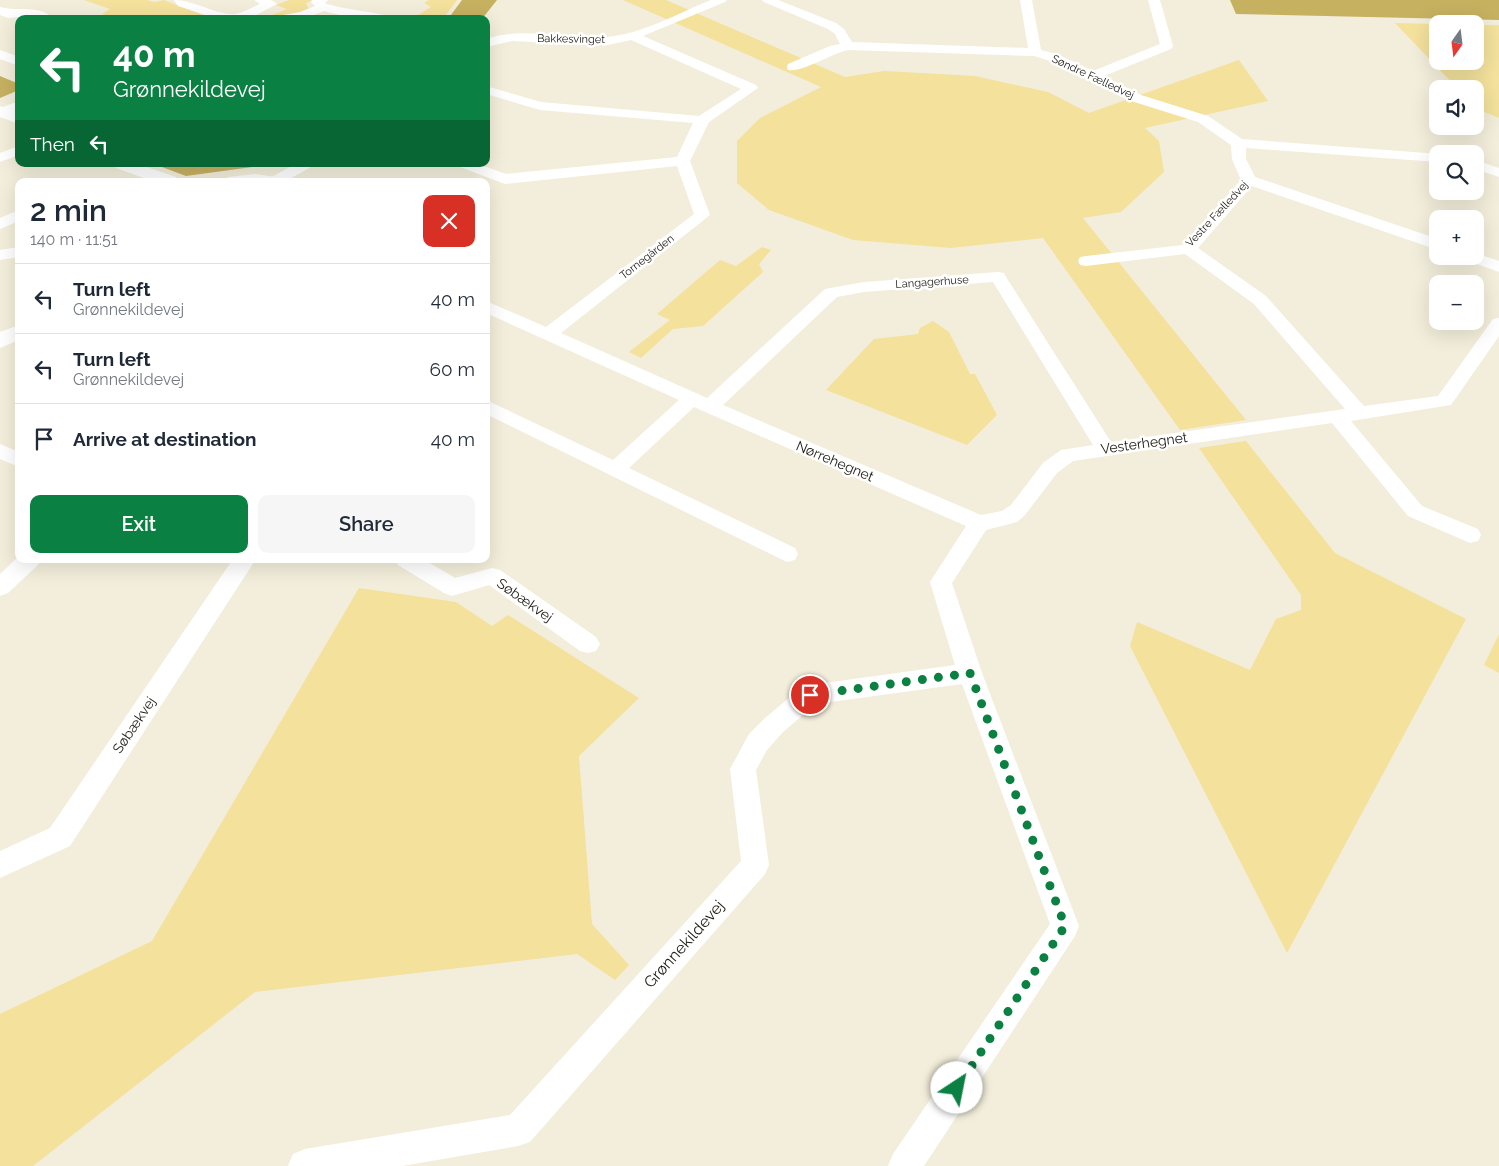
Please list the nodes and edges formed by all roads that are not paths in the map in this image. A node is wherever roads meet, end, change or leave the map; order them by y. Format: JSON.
{"nodes":[{"id":1,"x":180,"y":0,"type":"edge"},
{"id":2,"x":260,"y":0,"type":"edge"},
{"id":3,"x":720,"y":0,"type":"edge"},
{"id":4,"x":768,"y":0,"type":"edge"},
{"id":5,"x":1026,"y":0,"type":"edge"},
{"id":6,"x":1154,"y":0,"type":"edge"},
{"id":7,"x":322,"y":3,"type":"edge"},
{"id":8,"x":0,"y":11,"type":"edge"},
{"id":9,"x":38,"y":15,"type":"edge"},
{"id":10,"x":219,"y":15,"type":"edge"},
{"id":11,"x":244,"y":15,"type":"edge"},
{"id":12,"x":304,"y":15,"type":"edge"},
{"id":13,"x":370,"y":15,"type":"edge"},
{"id":14,"x":631,"y":35,"type":"junction"},
{"id":15,"x":490,"y":42,"type":"edge"},
{"id":16,"x":848,"y":46,"type":"junction"},
{"id":17,"x":1035,"y":52,"type":"junction"},
{"id":18,"x":0,"y":54,"type":"edge"},
{"id":19,"x":15,"y":60,"type":"edge"},
{"id":20,"x":793,"y":67,"type":"dead end"},
{"id":21,"x":1092,"y":76,"type":"junction"},
{"id":22,"x":490,"y":91,"type":"edge"},
{"id":23,"x":15,"y":106,"type":"edge"},
{"id":24,"x":1,"y":111,"type":"edge"},
{"id":25,"x":15,"y":118,"type":"edge"},
{"id":26,"x":703,"y":120,"type":"junction"},
{"id":27,"x":1238,"y":143,"type":"junction"},
{"id":28,"x":15,"y":152,"type":"edge"},
{"id":29,"x":1429,"y":157,"type":"edge"},
{"id":30,"x":0,"y":158,"type":"edge"},
{"id":31,"x":683,"y":161,"type":"junction"},
{"id":32,"x":130,"y":167,"type":"edge"},
{"id":33,"x":301,"y":167,"type":"edge"},
{"id":34,"x":470,"y":167,"type":"edge"},
{"id":35,"x":1484,"y":167,"type":"edge"},
{"id":36,"x":1499,"y":173,"type":"edge"},
{"id":37,"x":161,"y":178,"type":"edge"},
{"id":38,"x":280,"y":178,"type":"edge"},
{"id":39,"x":1249,"y":180,"type":"junction"},
{"id":40,"x":15,"y":217,"type":"edge"},
{"id":41,"x":0,"y":224,"type":"edge"},
{"id":42,"x":1429,"y":243,"type":"edge"},
{"id":43,"x":1188,"y":249,"type":"junction"},
{"id":44,"x":15,"y":253,"type":"edge"},
{"id":45,"x":0,"y":255,"type":"edge"},
{"id":46,"x":1086,"y":261,"type":"dead end"},
{"id":47,"x":1484,"y":262,"type":"edge"},
{"id":48,"x":1499,"y":267,"type":"edge"},
{"id":49,"x":490,"y":308,"type":"edge"},
{"id":50,"x":1499,"y":322,"type":"edge"},
{"id":51,"x":15,"y":333,"type":"edge"},
{"id":52,"x":548,"y":334,"type":"junction"},
{"id":53,"x":0,"y":342,"type":"edge"},
{"id":54,"x":700,"y":403,"type":"junction"},
{"id":55,"x":490,"y":408,"type":"edge"},
{"id":56,"x":1359,"y":413,"type":"junction"},
{"id":57,"x":1336,"y":416,"type":"junction"},
{"id":58,"x":1106,"y":448,"type":"junction"},
{"id":59,"x":0,"y":452,"type":"edge"},
{"id":60,"x":15,"y":458,"type":"edge"},
{"id":61,"x":614,"y":470,"type":"junction"},
{"id":62,"x":979,"y":523,"type":"junction"},
{"id":63,"x":1470,"y":535,"type":"dead end"},
{"id":64,"x":787,"y":554,"type":"dead end"},
{"id":65,"x":26,"y":563,"type":"edge"},
{"id":66,"x":242,"y":563,"type":"edge"},
{"id":67,"x":413,"y":563,"type":"edge"},
{"id":68,"x":0,"y":587,"type":"edge"},
{"id":69,"x":588,"y":644,"type":"dead end"},
{"id":70,"x":970,"y":673,"type":"junction"},
{"id":71,"x":0,"y":865,"type":"edge"},
{"id":72,"x":305,"y":1166,"type":"edge"},
{"id":73,"x":904,"y":1166,"type":"edge"}],
"edges":[{"from":1,"to":10,"type":"street"},
{"from":2,"to":11,"type":"street"},
{"from":3,"to":14,"type":"street","name":"Bakkesvinget"},
{"from":4,"to":16,"type":"street"},
{"from":5,"to":17,"type":"street"},
{"from":6,"to":21,"type":"street"},
{"from":7,"to":12,"type":"street"},
{"from":7,"to":13,"type":"street"},
{"from":8,"to":9,"type":"street"},
{"from":14,"to":15,"type":"street","name":"Bakkesvinget"},
{"from":14,"to":26,"type":"street"},
{"from":16,"to":17,"type":"street","name":"Søndre Fælledvej"},
{"from":16,"to":20,"type":"street","name":"Søndre Fælledvej"},
{"from":17,"to":21,"type":"street","name":"Søndre Fælledvej"},
{"from":18,"to":19,"type":"street"},
{"from":21,"to":27,"type":"street","name":"Søndre Fælledvej"},
{"from":22,"to":26,"type":"street"},
{"from":23,"to":24,"type":"street"},
{"from":24,"to":25,"type":"street"},
{"from":26,"to":31,"type":"street"},
{"from":27,"to":29,"type":"street"},
{"from":27,"to":39,"type":"street","name":"Vestre Fælledvej"},
{"from":28,"to":30,"type":"street"},
{"from":31,"to":34,"type":"street"},
{"from":31,"to":52,"type":"street","name":"Tornegården"},
{"from":32,"to":37,"type":"street"},
{"from":33,"to":38,"type":"street"},
{"from":35,"to":36,"type":"street"},
{"from":39,"to":42,"type":"street"},
{"from":39,"to":43,"type":"street","name":"Vestre Fælledvej"},
{"from":40,"to":41,"type":"street"},
{"from":43,"to":46,"type":"street","name":"Vestre Fælledvej"},
{"from":43,"to":56,"type":"street"},
{"from":44,"to":45,"type":"street"},
{"from":47,"to":48,"type":"street"},
{"from":49,"to":52,"type":"street","name":"Nørrehegnet"},
{"from":50,"to":56,"type":"street","name":"Vesterhegnet"},
{"from":51,"to":53,"type":"street"},
{"from":52,"to":54,"type":"street","name":"Nørrehegnet"},
{"from":54,"to":58,"type":"street","name":"Langagerhuse"},
{"from":54,"to":61,"type":"street"},
{"from":54,"to":62,"type":"street","name":"Nørrehegnet"},
{"from":55,"to":61,"type":"street"},
{"from":56,"to":57,"type":"street","name":"Vesterhegnet"},
{"from":57,"to":58,"type":"street","name":"Vesterhegnet"},
{"from":57,"to":63,"type":"street"},
{"from":58,"to":62,"type":"street","name":"Vesterhegnet"},
{"from":59,"to":60,"type":"street"},
{"from":61,"to":64,"type":"street"},
{"from":62,"to":70,"type":"street"},
{"from":65,"to":68,"type":"street"},
{"from":66,"to":71,"type":"street","name":"Søbækvej"},
{"from":67,"to":69,"type":"street","name":"Søbækvej"},
{"from":70,"to":72,"type":"street","name":"Grønnekildevej"},
{"from":70,"to":73,"type":"street"}]}
